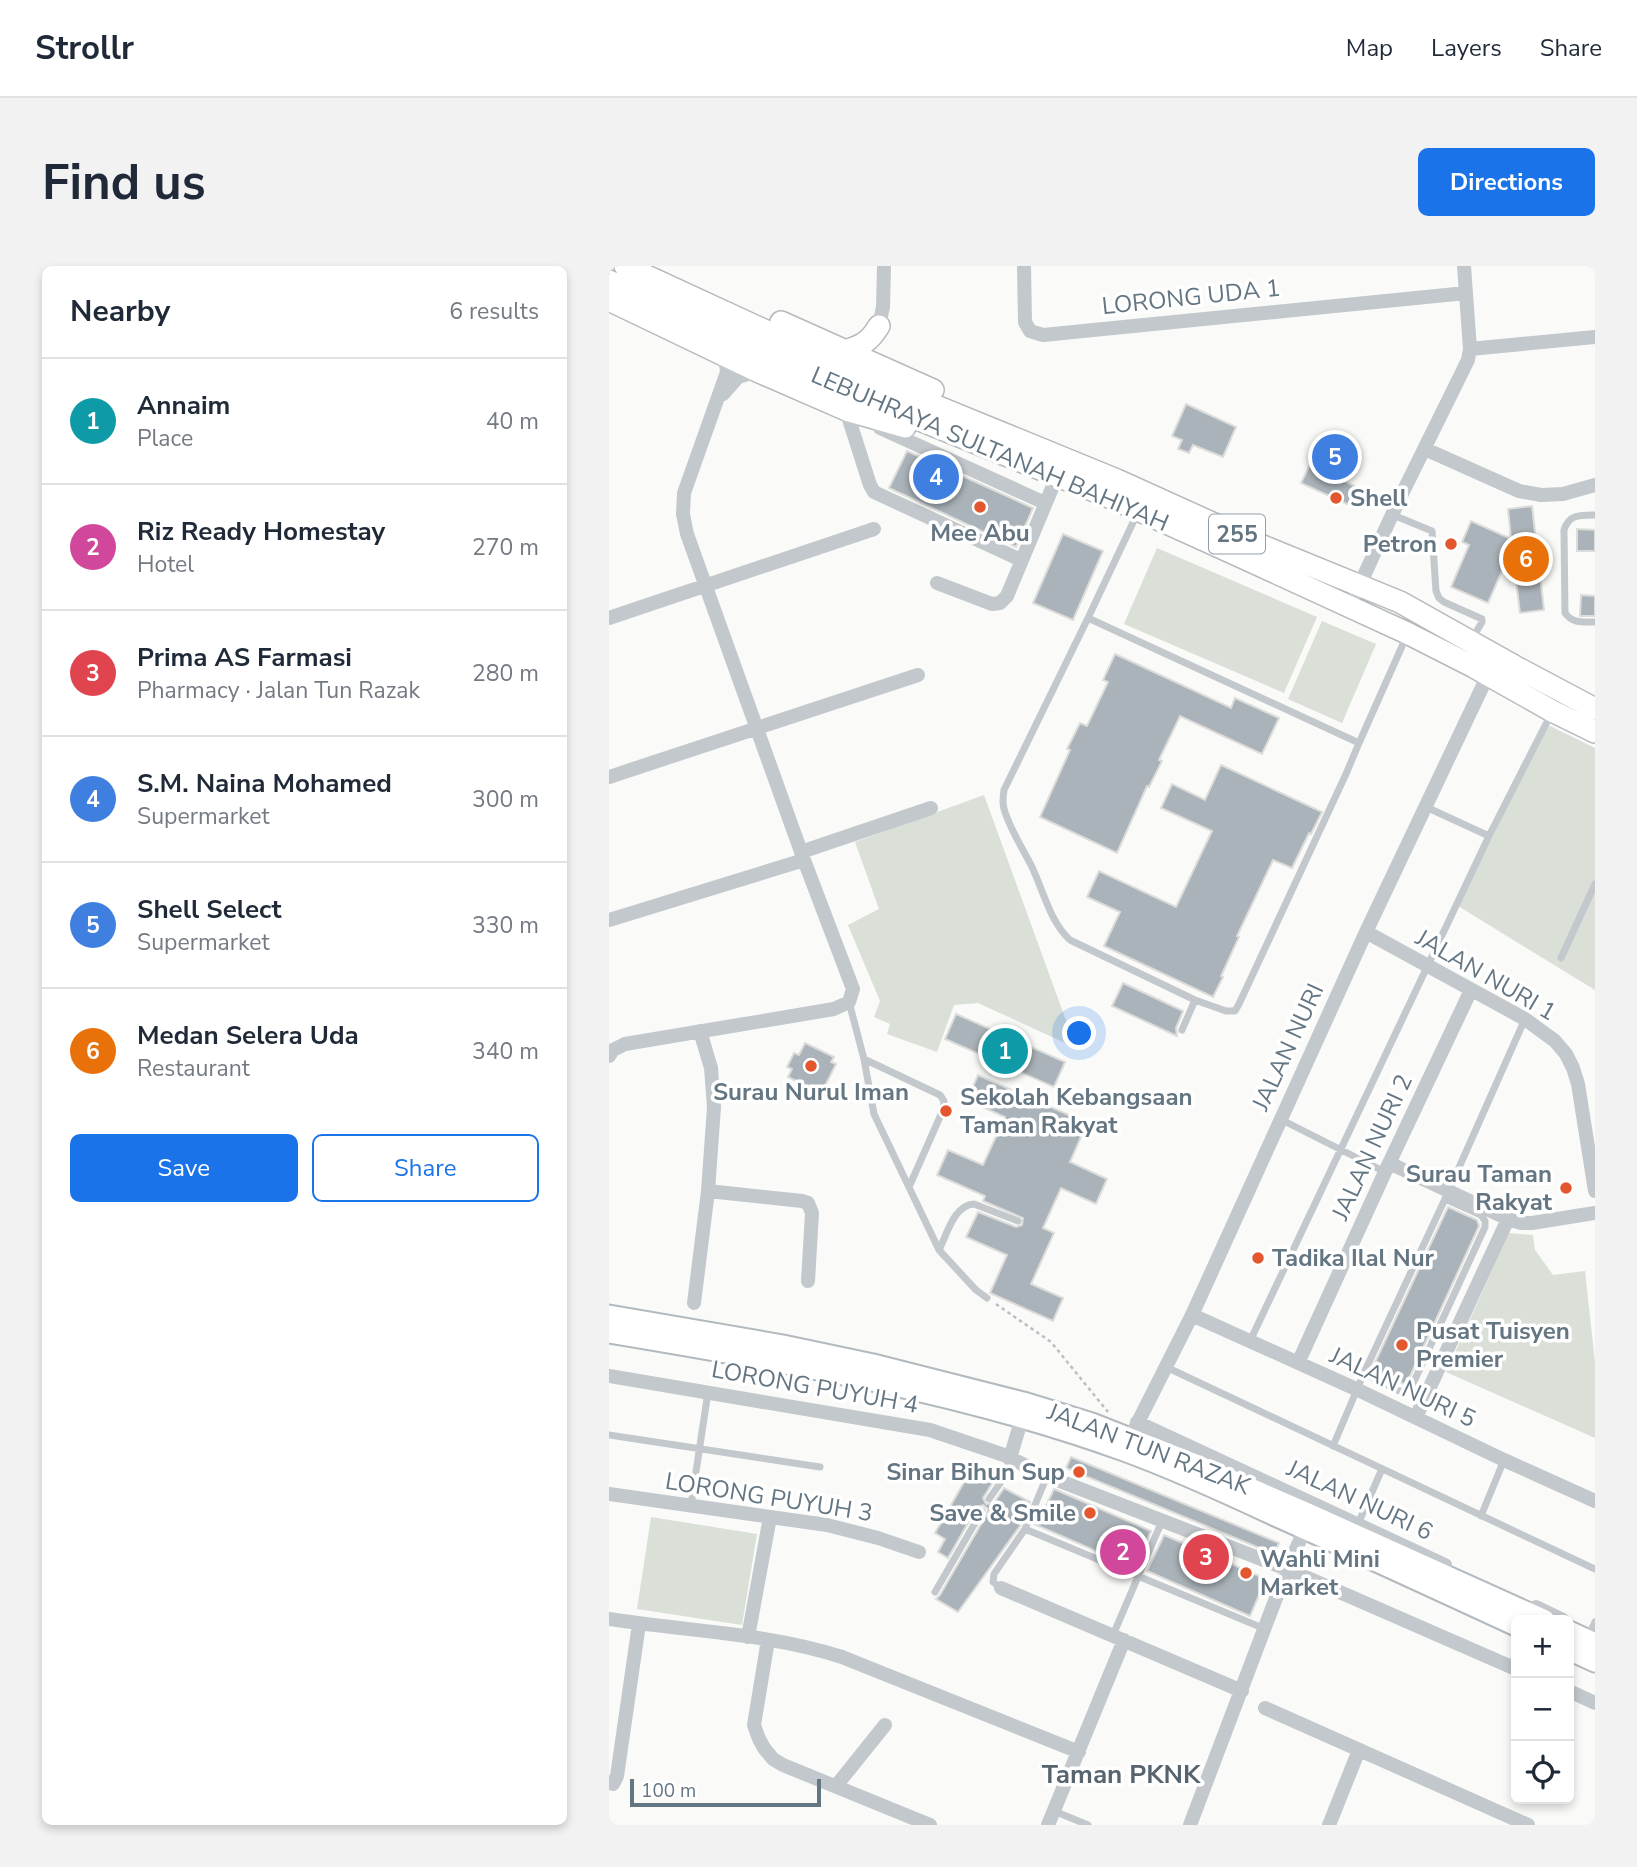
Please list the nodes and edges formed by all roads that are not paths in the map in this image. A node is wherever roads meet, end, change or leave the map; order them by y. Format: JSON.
{"nodes":[{"id":1,"x":625,"y":266,"type":"edge"},
{"id":2,"x":658,"y":266,"type":"edge"},
{"id":3,"x":884,"y":266,"type":"edge"},
{"id":4,"x":1024,"y":266,"type":"edge"},
{"id":5,"x":1464,"y":266,"type":"edge"},
{"id":6,"x":609,"y":282,"type":"edge"},
{"id":7,"x":1466,"y":293,"type":"junction"},
{"id":8,"x":609,"y":300,"type":"edge"},
{"id":9,"x":879,"y":326,"type":"junction"},
{"id":10,"x":1595,"y":337,"type":"edge"},
{"id":11,"x":1470,"y":349,"type":"junction"},
{"id":12,"x":845,"y":351,"type":"junction"},
{"id":13,"x":718,"y":352,"type":"junction"},
{"id":14,"x":757,"y":371,"type":"junction"},
{"id":15,"x":862,"y":393,"type":"junction"},
{"id":16,"x":716,"y":404,"type":"junction"},
{"id":17,"x":1425,"y":449,"type":"junction"},
{"id":18,"x":1055,"y":481,"type":"junction"},
{"id":19,"x":1595,"y":485,"type":"edge"},
{"id":20,"x":1113,"y":489,"type":"junction"},
{"id":21,"x":1045,"y":503,"type":"junction"},
{"id":22,"x":1138,"y":510,"type":"junction"},
{"id":23,"x":1393,"y":515,"type":"junction"},
{"id":24,"x":1595,"y":515,"type":"edge"},
{"id":25,"x":874,"y":529,"type":"dead end"},
{"id":26,"x":1021,"y":560,"type":"junction"},
{"id":27,"x":937,"y":583,"type":"dead end"},
{"id":28,"x":1360,"y":585,"type":"junction"},
{"id":29,"x":705,"y":586,"type":"junction"},
{"id":30,"x":1349,"y":607,"type":"junction"},
{"id":31,"x":609,"y":618,"type":"edge"},
{"id":32,"x":1089,"y":618,"type":"junction"},
{"id":33,"x":1595,"y":622,"type":"edge"},
{"id":34,"x":1407,"y":633,"type":"junction"},
{"id":35,"x":1471,"y":641,"type":"junction"},
{"id":36,"x":918,"y":675,"type":"dead end"},
{"id":37,"x":1488,"y":675,"type":"junction"},
{"id":38,"x":1594,"y":704,"type":"edge"},
{"id":39,"x":1552,"y":711,"type":"junction"},
{"id":40,"x":756,"y":727,"type":"junction"},
{"id":41,"x":1595,"y":732,"type":"edge"},
{"id":42,"x":1359,"y":743,"type":"junction"},
{"id":43,"x":609,"y":777,"type":"edge"},
{"id":44,"x":1426,"y":807,"type":"junction"},
{"id":45,"x":931,"y":808,"type":"dead end"},
{"id":46,"x":1489,"y":836,"type":"junction"},
{"id":47,"x":803,"y":856,"type":"junction"},
{"id":48,"x":1595,"y":884,"type":"edge"},
{"id":49,"x":609,"y":919,"type":"edge"},
{"id":50,"x":1366,"y":933,"type":"junction"},
{"id":51,"x":1561,"y":958,"type":"dead end"},
{"id":52,"x":1427,"y":966,"type":"junction"},
{"id":53,"x":1471,"y":990,"type":"junction"},
{"id":54,"x":1195,"y":1000,"type":"junction"},
{"id":55,"x":849,"y":1002,"type":"junction"},
{"id":56,"x":1525,"y":1019,"type":"junction"},
{"id":57,"x":1182,"y":1030,"type":"dead end"},
{"id":58,"x":700,"y":1031,"type":"junction"},
{"id":59,"x":609,"y":1056,"type":"edge"},
{"id":60,"x":864,"y":1059,"type":"junction"},
{"id":61,"x":1280,"y":1119,"type":"junction"},
{"id":62,"x":1341,"y":1150,"type":"junction"},
{"id":63,"x":1387,"y":1167,"type":"junction"},
{"id":64,"x":909,"y":1187,"type":"junction"},
{"id":65,"x":708,"y":1191,"type":"junction"},
{"id":66,"x":1595,"y":1191,"type":"edge"},
{"id":67,"x":1447,"y":1195,"type":"junction"},
{"id":68,"x":1595,"y":1213,"type":"edge"},
{"id":69,"x":1508,"y":1219,"type":"junction"},
{"id":70,"x":1018,"y":1221,"type":"dead end"},
{"id":71,"x":939,"y":1250,"type":"junction"},
{"id":72,"x":809,"y":1280,"type":"dead end"},
{"id":73,"x":987,"y":1298,"type":"road end"},
{"id":74,"x":694,"y":1303,"type":"dead end"},
{"id":75,"x":609,"y":1315,"type":"edge"},
{"id":76,"x":1192,"y":1315,"type":"junction"},
{"id":77,"x":609,"y":1333,"type":"edge"},
{"id":78,"x":1250,"y":1341,"type":"junction"},
{"id":79,"x":1298,"y":1363,"type":"junction"},
{"id":80,"x":1165,"y":1367,"type":"junction"},
{"id":81,"x":1364,"y":1373,"type":"junction"},
{"id":82,"x":609,"y":1376,"type":"edge"},
{"id":83,"x":1356,"y":1389,"type":"junction"},
{"id":84,"x":708,"y":1391,"type":"junction"},
{"id":85,"x":1416,"y":1417,"type":"junction"},
{"id":86,"x":1022,"y":1418,"type":"junction"},
{"id":87,"x":1134,"y":1429,"type":"junction"},
{"id":88,"x":609,"y":1435,"type":"edge"},
{"id":89,"x":1333,"y":1446,"type":"junction"},
{"id":90,"x":699,"y":1449,"type":"junction"},
{"id":91,"x":1010,"y":1458,"type":"junction"},
{"id":92,"x":1504,"y":1460,"type":"junction"},
{"id":93,"x":820,"y":1467,"type":"dead end"},
{"id":94,"x":1382,"y":1469,"type":"junction"},
{"id":95,"x":1047,"y":1476,"type":"junction"},
{"id":96,"x":609,"y":1494,"type":"edge"},
{"id":97,"x":989,"y":1499,"type":"dead end"},
{"id":98,"x":1595,"y":1501,"type":"edge"},
{"id":99,"x":691,"y":1506,"type":"junction"},
{"id":100,"x":982,"y":1511,"type":"dead end"},
{"id":101,"x":1481,"y":1516,"type":"junction"},
{"id":102,"x":770,"y":1517,"type":"junction"},
{"id":103,"x":1162,"y":1521,"type":"junction"},
{"id":104,"x":1358,"y":1524,"type":"junction"},
{"id":105,"x":1305,"y":1529,"type":"junction"},
{"id":106,"x":1025,"y":1530,"type":"junction"},
{"id":107,"x":919,"y":1552,"type":"dead end"},
{"id":108,"x":1287,"y":1569,"type":"junction"},
{"id":109,"x":1595,"y":1569,"type":"edge"},
{"id":110,"x":1138,"y":1576,"type":"junction"},
{"id":111,"x":1001,"y":1588,"type":"joint"},
{"id":112,"x":935,"y":1592,"type":"dead end"},
{"id":113,"x":1534,"y":1615,"type":"edge"},
{"id":114,"x":1552,"y":1615,"type":"edge"},
{"id":115,"x":609,"y":1619,"type":"edge"},
{"id":116,"x":639,"y":1624,"type":"junction"},
{"id":117,"x":1511,"y":1624,"type":"edge"},
{"id":118,"x":1574,"y":1625,"type":"edge"},
{"id":119,"x":1265,"y":1629,"type":"junction"},
{"id":120,"x":1574,"y":1631,"type":"edge"},
{"id":121,"x":1594,"y":1633,"type":"edge"},
{"id":122,"x":748,"y":1637,"type":"junction"},
{"id":123,"x":1118,"y":1637,"type":"junction"},
{"id":124,"x":768,"y":1640,"type":"junction"},
{"id":125,"x":1574,"y":1652,"type":"edge"},
{"id":126,"x":1595,"y":1662,"type":"edge"},
{"id":127,"x":1511,"y":1667,"type":"edge"},
{"id":128,"x":1242,"y":1690,"type":"junction"},
{"id":129,"x":1574,"y":1693,"type":"edge"},
{"id":130,"x":1595,"y":1703,"type":"edge"},
{"id":131,"x":1265,"y":1708,"type":"dead end"},
{"id":132,"x":885,"y":1724,"type":"dead end"},
{"id":133,"x":1359,"y":1750,"type":"junction"},
{"id":134,"x":1079,"y":1752,"type":"junction"},
{"id":135,"x":613,"y":1784,"type":"dead end"},
{"id":136,"x":836,"y":1786,"type":"junction"},
{"id":137,"x":1051,"y":1818,"type":"edge"},
{"id":138,"x":930,"y":1825,"type":"edge"},
{"id":139,"x":1088,"y":1825,"type":"edge"},
{"id":140,"x":1190,"y":1825,"type":"edge"},
{"id":141,"x":1329,"y":1825,"type":"edge"},
{"id":142,"x":1528,"y":1825,"type":"edge"}],
"edges":[{"from":1,"to":15,"type":"main road","name":"LEBUHRAYA SULTANAH BAHIYAH","number":"255"},
{"from":2,"to":12,"type":"main road"},
{"from":3,"to":9,"type":"street"},
{"from":4,"to":7,"type":"street","name":"LORONG UDA 1"},
{"from":5,"to":7,"type":"street"},
{"from":6,"to":15,"type":"main road","name":"LEBUHRAYA SULTANAH BAHIYAH","number":"255"},
{"from":7,"to":11,"type":"street"},
{"from":8,"to":13,"type":"main road"},
{"from":9,"to":12,"type":"main road"},
{"from":9,"to":15,"type":"main road"},
{"from":10,"to":11,"type":"street"},
{"from":11,"to":17,"type":"street"},
{"from":12,"to":15,"type":"main road"},
{"from":13,"to":14,"type":"main road"},
{"from":13,"to":16,"type":"street"},
{"from":14,"to":15,"type":"main road"},
{"from":14,"to":16,"type":"street"},
{"from":15,"to":18,"type":"main road"},
{"from":15,"to":20,"type":"main road","name":"LEBUHRAYA SULTANAH BAHIYAH","number":"255"},
{"from":15,"to":21,"type":"street"},
{"from":15,"to":26,"type":"street"},
{"from":16,"to":29,"type":"street"},
{"from":17,"to":19,"type":"street"},
{"from":17,"to":23,"type":"street"},
{"from":18,"to":20,"type":"main road"},
{"from":18,"to":21,"type":"street"},
{"from":20,"to":22,"type":"main road","name":"LEBUHRAYA SULTANAH BAHIYAH","number":"255"},
{"from":20,"to":28,"type":"main road","name":"LEBUHRAYA SULTANAH BAHIYAH","number":"255"},
{"from":21,"to":26,"type":"street"},
{"from":22,"to":30,"type":"main road","name":"LEBUHRAYA SULTANAH BAHIYAH","number":"255"},
{"from":22,"to":32,"type":"lane"},
{"from":23,"to":28,"type":"street"},
{"from":23,"to":35,"type":"lane"},
{"from":24,"to":33,"type":"lane"},
{"from":25,"to":29,"type":"street"},
{"from":26,"to":27,"type":"street"},
{"from":28,"to":30,"type":"street"},
{"from":28,"to":35,"type":"main road","name":"LEBUHRAYA SULTANAH BAHIYAH","number":"255"},
{"from":29,"to":31,"type":"street"},
{"from":29,"to":40,"type":"street"},
{"from":30,"to":34,"type":"main road","name":"LEBUHRAYA SULTANAH BAHIYAH","number":"255"},
{"from":32,"to":42,"type":"lane"},
{"from":32,"to":54,"type":"lane"},
{"from":34,"to":37,"type":"main road","name":"LEBUHRAYA SULTANAH BAHIYAH","number":"255"},
{"from":34,"to":42,"type":"lane"},
{"from":35,"to":38,"type":"main road","name":"LEBUHRAYA SULTANAH BAHIYAH","number":"255"},
{"from":36,"to":40,"type":"street"},
{"from":37,"to":39,"type":"main road","name":"LEBUHRAYA SULTANAH BAHIYAH","number":"255"},
{"from":37,"to":44,"type":"street","name":"JALAN NURI"},
{"from":39,"to":41,"type":"main road","name":"LEBUHRAYA SULTANAH BAHIYAH","number":"255"},
{"from":39,"to":46,"type":"lane"},
{"from":40,"to":43,"type":"street"},
{"from":40,"to":47,"type":"street"},
{"from":42,"to":54,"type":"lane"},
{"from":44,"to":46,"type":"lane"},
{"from":44,"to":50,"type":"street","name":"JALAN NURI"},
{"from":45,"to":47,"type":"street"},
{"from":46,"to":52,"type":"lane"},
{"from":47,"to":49,"type":"street"},
{"from":47,"to":55,"type":"street"},
{"from":48,"to":51,"type":"lane"},
{"from":50,"to":52,"type":"street","name":"JALAN NURI 1"},
{"from":50,"to":61,"type":"street","name":"JALAN NURI"},
{"from":52,"to":53,"type":"street","name":"JALAN NURI 1"},
{"from":52,"to":62,"type":"lane"},
{"from":53,"to":56,"type":"street","name":"JALAN NURI 1"},
{"from":53,"to":63,"type":"street","name":"JALAN NURI 2"},
{"from":54,"to":57,"type":"lane"},
{"from":55,"to":58,"type":"street"},
{"from":55,"to":60,"type":"lane"},
{"from":56,"to":66,"type":"street","name":"JALAN NURI 1"},
{"from":56,"to":67,"type":"lane"},
{"from":58,"to":59,"type":"street"},
{"from":58,"to":65,"type":"street"},
{"from":60,"to":64,"type":"lane"},
{"from":60,"to":64,"type":"lane"},
{"from":61,"to":62,"type":"lane"},
{"from":61,"to":76,"type":"street","name":"JALAN NURI"},
{"from":62,"to":63,"type":"lane"},
{"from":62,"to":78,"type":"lane"},
{"from":63,"to":67,"type":"street"},
{"from":63,"to":79,"type":"street","name":"JALAN NURI 2"},
{"from":64,"to":71,"type":"lane"},
{"from":65,"to":72,"type":"street"},
{"from":65,"to":74,"type":"street"},
{"from":67,"to":69,"type":"street"},
{"from":67,"to":81,"type":"lane"},
{"from":67,"to":81,"type":"lane"},
{"from":68,"to":69,"type":"street"},
{"from":69,"to":85,"type":"street"},
{"from":70,"to":71,"type":"lane"},
{"from":71,"to":73,"type":"lane"},
{"from":75,"to":87,"type":"main road","name":"JALAN TUN RAZAK"},
{"from":76,"to":78,"type":"street","name":"JALAN NURI 5"},
{"from":76,"to":80,"type":"street","name":"JALAN NURI"},
{"from":77,"to":86,"type":"main road","name":"JALAN TUN RAZAK"},
{"from":78,"to":79,"type":"street","name":"JALAN NURI 5"},
{"from":79,"to":83,"type":"street","name":"JALAN NURI 5"},
{"from":80,"to":87,"type":"street","name":"JALAN NURI"},
{"from":80,"to":89,"type":"lane"},
{"from":81,"to":83,"type":"lane"},
{"from":82,"to":84,"type":"street","name":"LORONG PUYUH 4"},
{"from":83,"to":85,"type":"street","name":"JALAN NURI 5"},
{"from":83,"to":89,"type":"lane"},
{"from":84,"to":90,"type":"lane"},
{"from":84,"to":91,"type":"street","name":"LORONG PUYUH 4"},
{"from":85,"to":92,"type":"street","name":"JALAN NURI 5"},
{"from":86,"to":91,"type":"street"},
{"from":86,"to":105,"type":"main road","name":"JALAN TUN RAZAK"},
{"from":87,"to":104,"type":"street","name":"JALAN NURI 6"},
{"from":87,"to":113,"type":"main road","name":"JALAN TUN RAZAK"},
{"from":88,"to":90,"type":"lane"},
{"from":89,"to":94,"type":"lane"},
{"from":90,"to":93,"type":"lane"},
{"from":90,"to":99,"type":"lane"},
{"from":91,"to":95,"type":"street","name":"LORONG PUYUH 4"},
{"from":91,"to":97,"type":"lane"},
{"from":92,"to":98,"type":"street","name":"JALAN NURI 5"},
{"from":92,"to":101,"type":"lane"},
{"from":94,"to":101,"type":"lane"},
{"from":94,"to":104,"type":"lane"},
{"from":95,"to":103,"type":"street","name":"LORONG PUYUH 4"},
{"from":95,"to":106,"type":"lane"},
{"from":96,"to":99,"type":"street","name":"LORONG PUYUH 3"},
{"from":99,"to":102,"type":"street","name":"LORONG PUYUH 3"},
{"from":100,"to":112,"type":"lane"},
{"from":101,"to":109,"type":"lane"},
{"from":102,"to":107,"type":"street","name":"LORONG PUYUH 3"},
{"from":102,"to":122,"type":"street"},
{"from":103,"to":108,"type":"street","name":"LORONG PUYUH 4"},
{"from":103,"to":110,"type":"lane"},
{"from":104,"to":114,"type":"street","name":"JALAN NURI 6"},
{"from":105,"to":108,"type":"street"},
{"from":105,"to":117,"type":"main road","name":"JALAN TUN RAZAK"},
{"from":106,"to":110,"type":"lane"},
{"from":106,"to":111,"type":"lane"},
{"from":108,"to":119,"type":"street"},
{"from":108,"to":127,"type":"street","name":"LORONG PUYUH 4"},
{"from":110,"to":119,"type":"lane"},
{"from":110,"to":123,"type":"lane"},
{"from":111,"to":123,"type":"street"},
{"from":115,"to":116,"type":"street"},
{"from":116,"to":122,"type":"street"},
{"from":116,"to":135,"type":"street"},
{"from":118,"to":121,"type":"street"},
{"from":119,"to":128,"type":"street"},
{"from":120,"to":121,"type":"main road"},
{"from":122,"to":124,"type":"street"},
{"from":123,"to":128,"type":"street"},
{"from":123,"to":134,"type":"street"},
{"from":124,"to":134,"type":"street"},
{"from":124,"to":136,"type":"street"},
{"from":125,"to":126,"type":"main road"},
{"from":128,"to":140,"type":"street"},
{"from":129,"to":130,"type":"street"},
{"from":131,"to":133,"type":"street"},
{"from":132,"to":136,"type":"street"},
{"from":133,"to":141,"type":"street"},
{"from":133,"to":142,"type":"street"},
{"from":134,"to":137,"type":"street"},
{"from":136,"to":138,"type":"street"},
{"from":137,"to":139,"type":"lane"}]}
